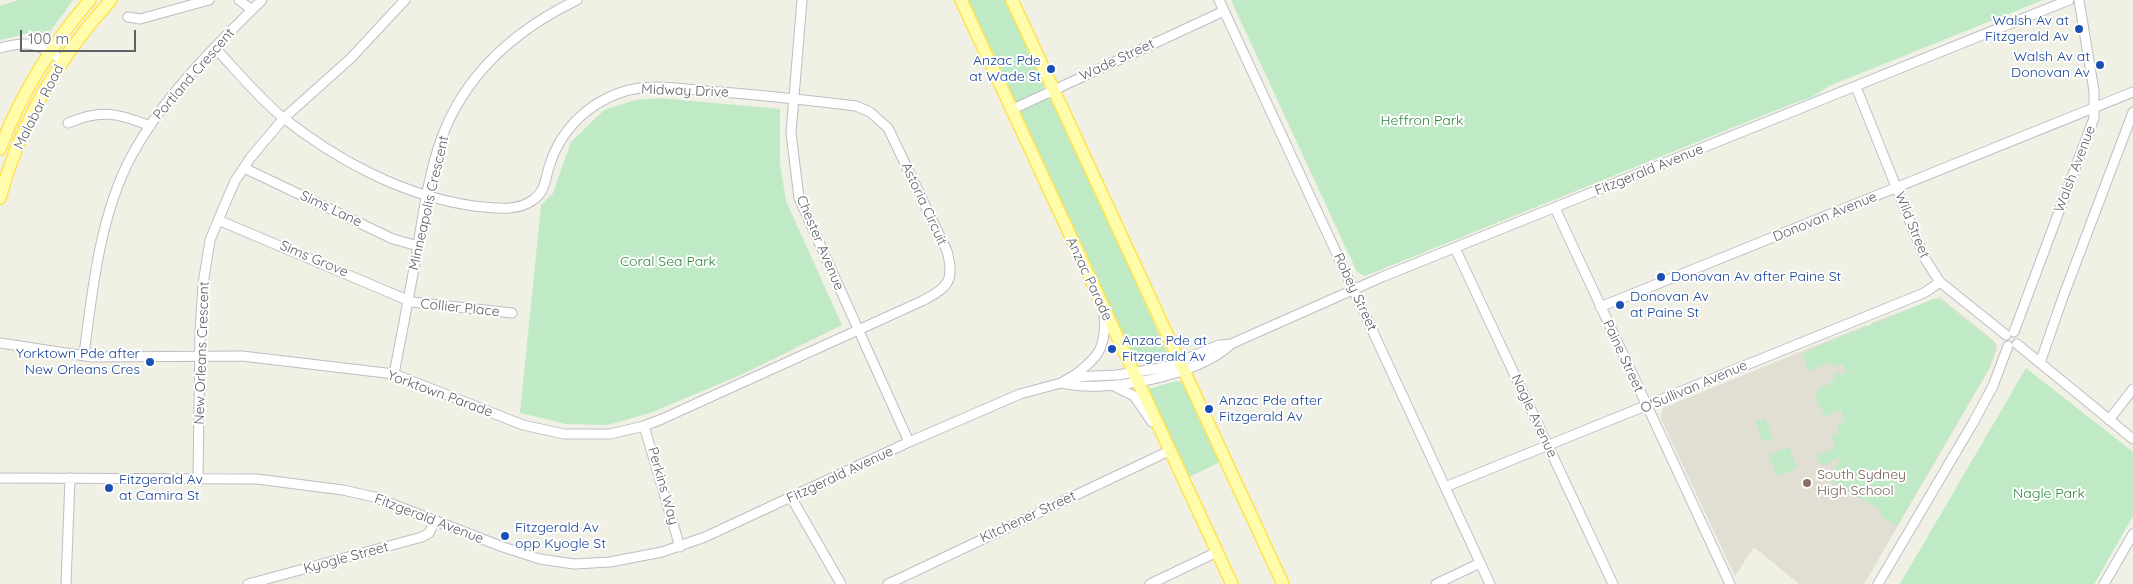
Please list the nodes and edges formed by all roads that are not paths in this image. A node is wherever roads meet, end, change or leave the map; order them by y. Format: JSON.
{"nodes":[{"id":1,"x":90,"y":0,"type":"edge"},
{"id":2,"x":111,"y":0,"type":"edge"},
{"id":3,"x":209,"y":0,"type":"edge"},
{"id":4,"x":239,"y":0,"type":"edge"},
{"id":5,"x":262,"y":0,"type":"edge"},
{"id":6,"x":405,"y":0,"type":"edge"},
{"id":7,"x":577,"y":0,"type":"edge"},
{"id":8,"x":802,"y":0,"type":"edge"},
{"id":9,"x":961,"y":0,"type":"edge"},
{"id":10,"x":1012,"y":0,"type":"edge"},
{"id":11,"x":1219,"y":0,"type":"edge"},
{"id":12,"x":2069,"y":0,"type":"edge"},
{"id":13,"x":2079,"y":0,"type":"edge"},
{"id":14,"x":252,"y":10,"type":"junction"},
{"id":15,"x":1224,"y":11,"type":"junction"},
{"id":16,"x":128,"y":17,"type":"dead end"},
{"id":17,"x":0,"y":48,"type":"edge"},
{"id":18,"x":214,"y":48,"type":"junction"},
{"id":19,"x":50,"y":52,"type":"junction"},
{"id":20,"x":62,"y":60,"type":"junction"},
{"id":21,"x":1856,"y":87,"type":"junction"},
{"id":22,"x":1054,"y":90,"type":"junction"},
{"id":23,"x":2129,"y":94,"type":"edge"},
{"id":24,"x":793,"y":99,"type":"junction"},
{"id":25,"x":2095,"y":108,"type":"junction"},
{"id":26,"x":1011,"y":110,"type":"junction"},
{"id":27,"x":2133,"y":112,"type":"edge"},
{"id":28,"x":284,"y":118,"type":"junction"},
{"id":29,"x":68,"y":124,"type":"dead end"},
{"id":30,"x":150,"y":126,"type":"junction"},
{"id":31,"x":0,"y":149,"type":"edge"},
{"id":32,"x":244,"y":168,"type":"junction"},
{"id":33,"x":1897,"y":188,"type":"junction"},
{"id":34,"x":428,"y":194,"type":"junction"},
{"id":35,"x":0,"y":198,"type":"edge"},
{"id":36,"x":1555,"y":208,"type":"junction"},
{"id":37,"x":218,"y":220,"type":"junction"},
{"id":38,"x":418,"y":246,"type":"junction"},
{"id":39,"x":1455,"y":248,"type":"junction"},
{"id":40,"x":1940,"y":282,"type":"junction"},
{"id":41,"x":1353,"y":289,"type":"junction"},
{"id":42,"x":408,"y":300,"type":"junction"},
{"id":43,"x":1600,"y":307,"type":"junction"},
{"id":44,"x":1104,"y":309,"type":"junction"},
{"id":45,"x":512,"y":313,"type":"dead end"},
{"id":46,"x":858,"y":330,"type":"junction"},
{"id":47,"x":2010,"y":334,"type":"junction"},
{"id":48,"x":0,"y":343,"type":"edge"},
{"id":49,"x":2016,"y":346,"type":"junction"},
{"id":50,"x":84,"y":355,"type":"junction"},
{"id":51,"x":200,"y":356,"type":"junction"},
{"id":52,"x":2037,"y":361,"type":"junction"},
{"id":53,"x":1181,"y":366,"type":"junction"},
{"id":54,"x":394,"y":374,"type":"junction"},
{"id":55,"x":1072,"y":377,"type":"junction"},
{"id":56,"x":1135,"y":378,"type":"junction"},
{"id":57,"x":1061,"y":383,"type":"junction"},
{"id":58,"x":1110,"y":384,"type":"junction"},
{"id":59,"x":2133,"y":389,"type":"edge"},
{"id":60,"x":1647,"y":406,"type":"junction"},
{"id":61,"x":2108,"y":420,"type":"junction"},
{"id":62,"x":644,"y":426,"type":"junction"},
{"id":63,"x":2133,"y":439,"type":"edge"},
{"id":64,"x":909,"y":442,"type":"junction"},
{"id":65,"x":1167,"y":446,"type":"junction"},
{"id":66,"x":1548,"y":446,"type":"junction"},
{"id":67,"x":0,"y":478,"type":"edge"},
{"id":68,"x":70,"y":478,"type":"junction"},
{"id":69,"x":198,"y":479,"type":"junction"},
{"id":70,"x":1445,"y":487,"type":"junction"},
{"id":71,"x":791,"y":497,"type":"junction"},
{"id":72,"x":435,"y":521,"type":"junction"},
{"id":73,"x":2133,"y":534,"type":"edge"},
{"id":74,"x":680,"y":547,"type":"junction"},
{"id":75,"x":1217,"y":552,"type":"junction"},
{"id":76,"x":1480,"y":563,"type":"junction"},
{"id":77,"x":66,"y":584,"type":"edge"},
{"id":78,"x":248,"y":584,"type":"edge"},
{"id":79,"x":841,"y":584,"type":"edge"},
{"id":80,"x":888,"y":584,"type":"edge"},
{"id":81,"x":1150,"y":584,"type":"edge"},
{"id":82,"x":1232,"y":584,"type":"edge"},
{"id":83,"x":1282,"y":584,"type":"edge"},
{"id":84,"x":1436,"y":584,"type":"edge"},
{"id":85,"x":1490,"y":584,"type":"edge"},
{"id":86,"x":1613,"y":584,"type":"edge"},
{"id":87,"x":1729,"y":584,"type":"edge"},
{"id":88,"x":1878,"y":584,"type":"edge"},
{"id":89,"x":2104,"y":584,"type":"edge"}],
"edges":[{"from":1,"to":19,"type":"main road","name":"Malabar Road"},
{"from":2,"to":20,"type":"main road","name":"Malabar Road"},
{"from":3,"to":16,"type":"street"},
{"from":4,"to":14,"type":"street"},
{"from":5,"to":14,"type":"street","name":"Portland Crescent"},
{"from":6,"to":28,"type":"street","name":"New Orleans Crescent"},
{"from":7,"to":34,"type":"street","name":"Minneapolis Crescent"},
{"from":8,"to":24,"type":"street","name":"Chester Avenue"},
{"from":9,"to":26,"type":"main road","name":"Anzac Parade"},
{"from":10,"to":22,"type":"main road"},
{"from":11,"to":15,"type":"street","name":"Robey Street"},
{"from":12,"to":21,"type":"street","name":"Fitzgerald Avenue"},
{"from":13,"to":25,"type":"street","name":"Walsh Avenue"},
{"from":14,"to":18,"type":"street","name":"Portland Crescent"},
{"from":15,"to":22,"type":"street","name":"Wade Street"},
{"from":15,"to":41,"type":"street","name":"Robey Street"},
{"from":17,"to":19,"type":"street"},
{"from":18,"to":28,"type":"street","name":"Midway Drive"},
{"from":18,"to":30,"type":"street","name":"Portland Crescent"},
{"from":19,"to":20,"type":"street"},
{"from":19,"to":31,"type":"main road","name":"Malabar Road"},
{"from":20,"to":35,"type":"main road","name":"Malabar Road"},
{"from":21,"to":33,"type":"street","name":"Wild Street"},
{"from":21,"to":36,"type":"street","name":"Fitzgerald Avenue"},
{"from":22,"to":26,"type":"street","name":"Wade Street"},
{"from":22,"to":53,"type":"main road"},
{"from":23,"to":25,"type":"street","name":"Donovan Avenue"},
{"from":24,"to":34,"type":"street","name":"Midway Drive"},
{"from":24,"to":46,"type":"street","name":"Chester Avenue"},
{"from":24,"to":46,"type":"street","name":"Astoria Circuit"},
{"from":25,"to":33,"type":"street","name":"Donovan Avenue"},
{"from":25,"to":47,"type":"street","name":"Walsh Avenue"},
{"from":26,"to":44,"type":"main road","name":"Anzac Parade"},
{"from":27,"to":52,"type":"street"},
{"from":28,"to":32,"type":"street","name":"New Orleans Crescent"},
{"from":28,"to":34,"type":"street","name":"Midway Drive"},
{"from":29,"to":30,"type":"street"},
{"from":30,"to":50,"type":"street","name":"Portland Crescent"},
{"from":32,"to":37,"type":"street","name":"New Orleans Crescent"},
{"from":32,"to":38,"type":"street","name":"Sims Lane"},
{"from":33,"to":40,"type":"street","name":"Wild Street"},
{"from":33,"to":43,"type":"street","name":"Donovan Avenue"},
{"from":34,"to":38,"type":"street","name":"Minneapolis Crescent"},
{"from":36,"to":39,"type":"street","name":"Fitzgerald Avenue"},
{"from":36,"to":43,"type":"street","name":"Paine Street"},
{"from":37,"to":42,"type":"street","name":"Sims Grove"},
{"from":37,"to":51,"type":"street","name":"New Orleans Crescent"},
{"from":38,"to":42,"type":"street","name":"Minneapolis Crescent"},
{"from":39,"to":41,"type":"street","name":"Fitzgerald Avenue"},
{"from":39,"to":66,"type":"street","name":"Nagle Avenue"},
{"from":40,"to":47,"type":"street","name":"Wild Street"},
{"from":40,"to":60,"type":"street","name":"O'Sullivan Avenue"},
{"from":41,"to":53,"type":"street","name":"Fitzgerald Avenue"},
{"from":41,"to":70,"type":"street","name":"Robey Street"},
{"from":42,"to":45,"type":"street","name":"Collier Place"},
{"from":42,"to":54,"type":"street","name":"Minneapolis Crescent"},
{"from":43,"to":60,"type":"street","name":"Paine Street"},
{"from":44,"to":55,"type":"street"},
{"from":44,"to":56,"type":"main road","name":"Anzac Parade"},
{"from":46,"to":62,"type":"street","name":"Yorktown Parade"},
{"from":46,"to":64,"type":"street","name":"Chester Avenue"},
{"from":47,"to":49,"type":"street"},
{"from":47,"to":49,"type":"street"},
{"from":48,"to":50,"type":"street","name":"Yorktown Parade"},
{"from":49,"to":52,"type":"street"},
{"from":49,"to":88,"type":"street"},
{"from":50,"to":51,"type":"street","name":"Yorktown Parade"},
{"from":51,"to":54,"type":"street","name":"Yorktown Parade"},
{"from":51,"to":69,"type":"street","name":"New Orleans Crescent"},
{"from":52,"to":61,"type":"street"},
{"from":53,"to":56,"type":"street","name":"Fitzgerald Avenue"},
{"from":53,"to":83,"type":"main road"},
{"from":54,"to":62,"type":"street","name":"Yorktown Parade"},
{"from":55,"to":56,"type":"street","name":"Fitzgerald Avenue"},
{"from":55,"to":57,"type":"street","name":"Fitzgerald Avenue"},
{"from":56,"to":58,"type":"street","name":"Fitzgerald Avenue"},
{"from":56,"to":65,"type":"main road","name":"Anzac Parade"},
{"from":57,"to":58,"type":"street","name":"Fitzgerald Avenue"},
{"from":57,"to":64,"type":"street","name":"Fitzgerald Avenue"},
{"from":58,"to":65,"type":"street"},
{"from":59,"to":61,"type":"street"},
{"from":60,"to":66,"type":"street","name":"O'Sullivan Avenue"},
{"from":60,"to":87,"type":"street","name":"Paine Street"},
{"from":61,"to":63,"type":"street"},
{"from":62,"to":74,"type":"street","name":"Perkins Way"},
{"from":64,"to":71,"type":"street","name":"Fitzgerald Avenue"},
{"from":65,"to":75,"type":"main road","name":"Anzac Parade"},
{"from":65,"to":80,"type":"street","name":"Kitchener Street"},
{"from":66,"to":70,"type":"street","name":"O'Sullivan Avenue"},
{"from":66,"to":86,"type":"street","name":"Nagle Avenue"},
{"from":67,"to":68,"type":"street","name":"Fitzgerald Avenue"},
{"from":68,"to":69,"type":"street","name":"Fitzgerald Avenue"},
{"from":68,"to":77,"type":"street"},
{"from":69,"to":72,"type":"street","name":"Fitzgerald Avenue"},
{"from":70,"to":76,"type":"street","name":"Robey Street"},
{"from":71,"to":74,"type":"street","name":"Fitzgerald Avenue"},
{"from":71,"to":79,"type":"street"},
{"from":72,"to":74,"type":"street","name":"Fitzgerald Avenue"},
{"from":72,"to":78,"type":"street","name":"Kyogle Street"},
{"from":73,"to":89,"type":"street"},
{"from":75,"to":81,"type":"street"},
{"from":75,"to":82,"type":"main road","name":"Anzac Parade"},
{"from":76,"to":84,"type":"street"},
{"from":76,"to":85,"type":"street","name":"Robey Street"}]}
